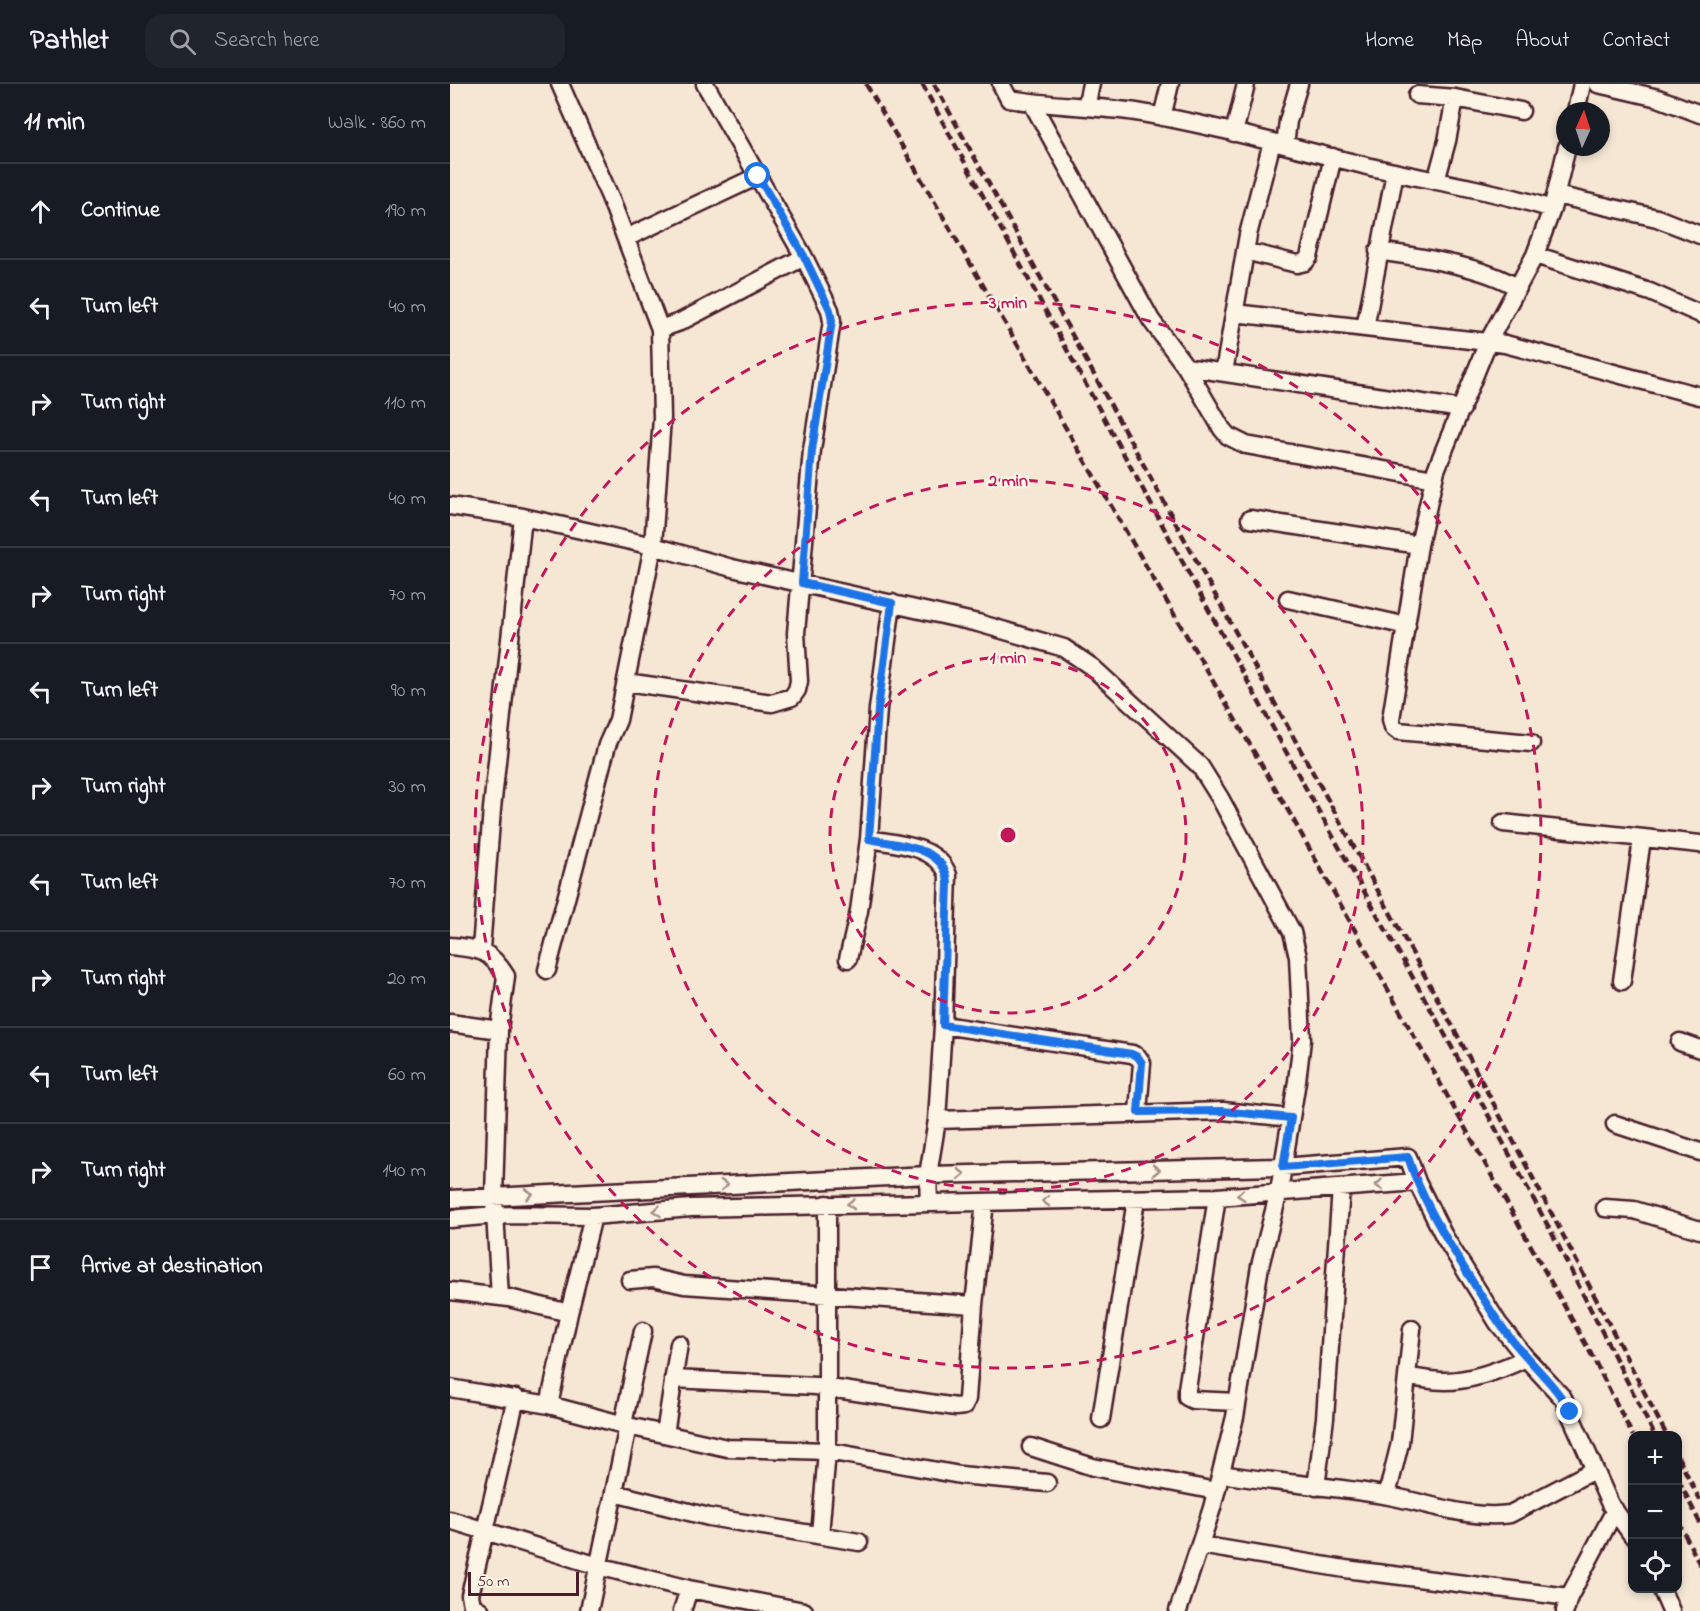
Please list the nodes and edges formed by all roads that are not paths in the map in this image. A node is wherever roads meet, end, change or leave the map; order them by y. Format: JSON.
{"nodes":[{"id":1,"x":560,"y":84,"type":"edge"},
{"id":2,"x":705,"y":84,"type":"edge"},
{"id":3,"x":1001,"y":84,"type":"edge"},
{"id":4,"x":1091,"y":84,"type":"edge"},
{"id":5,"x":1170,"y":84,"type":"edge"},
{"id":6,"x":1246,"y":84,"type":"edge"},
{"id":7,"x":1299,"y":84,"type":"edge"},
{"id":8,"x":1582,"y":84,"type":"edge"},
{"id":9,"x":1598,"y":84,"type":"edge"},
{"id":10,"x":1417,"y":95,"type":"dead end"},
{"id":11,"x":1455,"y":98,"type":"junction"},
{"id":12,"x":1578,"y":102,"type":"edge"},
{"id":13,"x":1032,"y":103,"type":"junction"},
{"id":14,"x":1086,"y":107,"type":"junction"},
{"id":15,"x":1521,"y":111,"type":"dead end"},
{"id":16,"x":1700,"y":114,"type":"edge"},
{"id":17,"x":1162,"y":117,"type":"junction"},
{"id":18,"x":1234,"y":133,"type":"junction"},
{"id":19,"x":1278,"y":143,"type":"junction"},
{"id":20,"x":1566,"y":156,"type":"edge"},
{"id":21,"x":1333,"y":157,"type":"junction"},
{"id":22,"x":1395,"y":172,"type":"junction"},
{"id":23,"x":758,"y":176,"type":"junction"},
{"id":24,"x":1436,"y":181,"type":"junction"},
{"id":25,"x":1554,"y":202,"type":"junction"},
{"id":26,"x":1700,"y":235,"type":"edge"},
{"id":27,"x":626,"y":238,"type":"junction"},
{"id":28,"x":1245,"y":251,"type":"junction"},
{"id":29,"x":1378,"y":251,"type":"junction"},
{"id":30,"x":1535,"y":255,"type":"junction"},
{"id":31,"x":804,"y":256,"type":"junction"},
{"id":32,"x":1518,"y":288,"type":"junction"},
{"id":33,"x":1234,"y":313,"type":"junction"},
{"id":34,"x":1700,"y":314,"type":"edge"},
{"id":35,"x":1365,"y":328,"type":"junction"},
{"id":36,"x":660,"y":330,"type":"junction"},
{"id":37,"x":1488,"y":342,"type":"junction"},
{"id":38,"x":1185,"y":367,"type":"junction"},
{"id":39,"x":1224,"y":372,"type":"junction"},
{"id":40,"x":1700,"y":396,"type":"edge"},
{"id":41,"x":1462,"y":410,"type":"junction"},
{"id":42,"x":1434,"y":479,"type":"junction"},
{"id":43,"x":450,"y":506,"type":"edge"},
{"id":44,"x":523,"y":517,"type":"junction"},
{"id":45,"x":1250,"y":519,"type":"dead end"},
{"id":46,"x":1419,"y":545,"type":"junction"},
{"id":47,"x":653,"y":546,"type":"junction"},
{"id":48,"x":802,"y":583,"type":"junction"},
{"id":49,"x":1288,"y":599,"type":"dead end"},
{"id":50,"x":892,"y":603,"type":"junction"},
{"id":51,"x":1407,"y":626,"type":"junction"},
{"id":52,"x":627,"y":682,"type":"junction"},
{"id":53,"x":1531,"y":743,"type":"dead end"},
{"id":54,"x":1503,"y":823,"type":"dead end"},
{"id":55,"x":869,"y":839,"type":"junction"},
{"id":56,"x":1642,"y":839,"type":"junction"},
{"id":57,"x":1700,"y":844,"type":"edge"},
{"id":58,"x":450,"y":946,"type":"edge"},
{"id":59,"x":481,"y":949,"type":"junction"},
{"id":60,"x":848,"y":959,"type":"dead end"},
{"id":61,"x":547,"y":970,"type":"dead end"},
{"id":62,"x":1622,"y":981,"type":"dead end"},
{"id":63,"x":450,"y":1023,"type":"edge"},
{"id":64,"x":943,"y":1025,"type":"junction"},
{"id":65,"x":499,"y":1030,"type":"junction"},
{"id":66,"x":1680,"y":1042,"type":"dead end"},
{"id":67,"x":1700,"y":1049,"type":"edge"},
{"id":68,"x":1138,"y":1112,"type":"junction"},
{"id":69,"x":1291,"y":1118,"type":"junction"},
{"id":70,"x":937,"y":1120,"type":"junction"},
{"id":71,"x":1615,"y":1124,"type":"dead end"},
{"id":72,"x":1700,"y":1152,"type":"edge"},
{"id":73,"x":1283,"y":1167,"type":"junction"},
{"id":74,"x":928,"y":1175,"type":"junction"},
{"id":75,"x":1417,"y":1182,"type":"junction"},
{"id":76,"x":1341,"y":1188,"type":"junction"},
{"id":77,"x":1279,"y":1191,"type":"junction"},
{"id":78,"x":494,"y":1196,"type":"junction"},
{"id":79,"x":1217,"y":1197,"type":"junction"},
{"id":80,"x":450,"y":1199,"type":"edge"},
{"id":81,"x":1136,"y":1200,"type":"junction"},
{"id":82,"x":985,"y":1202,"type":"junction"},
{"id":83,"x":929,"y":1203,"type":"junction"},
{"id":84,"x":827,"y":1204,"type":"junction"},
{"id":85,"x":1605,"y":1208,"type":"dead end"},
{"id":86,"x":495,"y":1215,"type":"junction"},
{"id":87,"x":593,"y":1216,"type":"junction"},
{"id":88,"x":450,"y":1219,"type":"edge"},
{"id":89,"x":1700,"y":1230,"type":"edge"},
{"id":90,"x":630,"y":1280,"type":"dead end"},
{"id":91,"x":450,"y":1291,"type":"edge"},
{"id":92,"x":825,"y":1293,"type":"junction"},
{"id":93,"x":500,"y":1297,"type":"junction"},
{"id":94,"x":974,"y":1305,"type":"junction"},
{"id":95,"x":569,"y":1313,"type":"junction"},
{"id":96,"x":1412,"y":1329,"type":"dead end"},
{"id":97,"x":643,"y":1331,"type":"dead end"},
{"id":98,"x":679,"y":1344,"type":"dead end"},
{"id":99,"x":1526,"y":1358,"type":"junction"},
{"id":100,"x":1407,"y":1377,"type":"junction"},
{"id":101,"x":673,"y":1379,"type":"junction"},
{"id":102,"x":450,"y":1388,"type":"edge"},
{"id":103,"x":828,"y":1388,"type":"junction"},
{"id":104,"x":516,"y":1398,"type":"junction"},
{"id":105,"x":1237,"y":1402,"type":"junction"},
{"id":106,"x":549,"y":1405,"type":"junction"},
{"id":107,"x":1101,"y":1419,"type":"dead end"},
{"id":108,"x":626,"y":1425,"type":"junction"},
{"id":109,"x":665,"y":1434,"type":"junction"},
{"id":110,"x":1031,"y":1447,"type":"dead end"},
{"id":111,"x":827,"y":1451,"type":"junction"},
{"id":112,"x":1594,"y":1470,"type":"junction"},
{"id":113,"x":1221,"y":1474,"type":"junction"},
{"id":114,"x":1047,"y":1483,"type":"dead end"},
{"id":115,"x":1316,"y":1487,"type":"junction"},
{"id":116,"x":1216,"y":1491,"type":"junction"},
{"id":117,"x":614,"y":1493,"type":"junction"},
{"id":118,"x":1387,"y":1495,"type":"junction"},
{"id":119,"x":1615,"y":1510,"type":"junction"},
{"id":120,"x":450,"y":1520,"type":"edge"},
{"id":121,"x":1628,"y":1529,"type":"edge"},
{"id":122,"x":483,"y":1531,"type":"junction"},
{"id":123,"x":820,"y":1535,"type":"junction"},
{"id":124,"x":859,"y":1542,"type":"dead end"},
{"id":125,"x":1200,"y":1545,"type":"junction"},
{"id":126,"x":598,"y":1566,"type":"junction"},
{"id":127,"x":689,"y":1589,"type":"junction"},
{"id":128,"x":1663,"y":1593,"type":"edge"},
{"id":129,"x":1567,"y":1604,"type":"edge"},
{"id":130,"x":481,"y":1611,"type":"edge"},
{"id":131,"x":589,"y":1611,"type":"edge"},
{"id":132,"x":682,"y":1611,"type":"edge"},
{"id":133,"x":804,"y":1611,"type":"edge"},
{"id":134,"x":1178,"y":1611,"type":"edge"},
{"id":135,"x":1671,"y":1611,"type":"edge"}],
"edges":[{"from":1,"to":27,"type":"street"},
{"from":2,"to":23,"type":"street"},
{"from":3,"to":13,"type":"street"},
{"from":4,"to":14,"type":"street"},
{"from":5,"to":17,"type":"street"},
{"from":6,"to":18,"type":"street"},
{"from":7,"to":19,"type":"street"},
{"from":8,"to":12,"type":"street"},
{"from":9,"to":16,"type":"street"},
{"from":10,"to":11,"type":"street"},
{"from":11,"to":15,"type":"street"},
{"from":11,"to":24,"type":"street"},
{"from":13,"to":14,"type":"street"},
{"from":13,"to":38,"type":"street"},
{"from":14,"to":17,"type":"street"},
{"from":17,"to":18,"type":"street"},
{"from":18,"to":19,"type":"street"},
{"from":19,"to":21,"type":"street"},
{"from":19,"to":28,"type":"street"},
{"from":20,"to":25,"type":"street"},
{"from":21,"to":22,"type":"street"},
{"from":21,"to":28,"type":"street"},
{"from":22,"to":24,"type":"street"},
{"from":22,"to":29,"type":"street"},
{"from":23,"to":27,"type":"street"},
{"from":23,"to":31,"type":"street"},
{"from":24,"to":25,"type":"street"},
{"from":25,"to":26,"type":"street"},
{"from":25,"to":30,"type":"street"},
{"from":27,"to":36,"type":"street"},
{"from":28,"to":33,"type":"street"},
{"from":29,"to":32,"type":"street"},
{"from":29,"to":35,"type":"street"},
{"from":30,"to":32,"type":"street"},
{"from":30,"to":34,"type":"street"},
{"from":31,"to":36,"type":"street"},
{"from":31,"to":48,"type":"street"},
{"from":32,"to":37,"type":"street"},
{"from":33,"to":35,"type":"street"},
{"from":33,"to":39,"type":"street"},
{"from":35,"to":37,"type":"street"},
{"from":36,"to":47,"type":"street"},
{"from":37,"to":40,"type":"street"},
{"from":37,"to":41,"type":"street"},
{"from":38,"to":39,"type":"street"},
{"from":38,"to":42,"type":"street"},
{"from":39,"to":41,"type":"street"},
{"from":41,"to":42,"type":"street"},
{"from":42,"to":46,"type":"street"},
{"from":43,"to":44,"type":"street"},
{"from":44,"to":47,"type":"street"},
{"from":44,"to":59,"type":"street"},
{"from":45,"to":46,"type":"street"},
{"from":46,"to":51,"type":"street"},
{"from":47,"to":48,"type":"street"},
{"from":47,"to":52,"type":"street"},
{"from":48,"to":50,"type":"street"},
{"from":48,"to":52,"type":"street"},
{"from":49,"to":51,"type":"street"},
{"from":50,"to":55,"type":"street"},
{"from":50,"to":69,"type":"street"},
{"from":51,"to":53,"type":"street"},
{"from":52,"to":61,"type":"street"},
{"from":54,"to":56,"type":"street"},
{"from":55,"to":60,"type":"street"},
{"from":55,"to":64,"type":"street"},
{"from":56,"to":57,"type":"street"},
{"from":56,"to":62,"type":"street"},
{"from":58,"to":59,"type":"street"},
{"from":59,"to":65,"type":"street"},
{"from":63,"to":65,"type":"street"},
{"from":64,"to":68,"type":"street"},
{"from":64,"to":70,"type":"street"},
{"from":65,"to":78,"type":"street"},
{"from":66,"to":67,"type":"street"},
{"from":68,"to":69,"type":"street"},
{"from":68,"to":70,"type":"street"},
{"from":69,"to":73,"type":"street"},
{"from":70,"to":74,"type":"street"},
{"from":71,"to":72,"type":"street"},
{"from":74,"to":73,"type":"street","one_way":true},
{"from":73,"to":75,"type":"street"},
{"from":73,"to":77,"type":"street"},
{"from":78,"to":74,"type":"street","one_way":true},
{"from":74,"to":83,"type":"street"},
{"from":75,"to":76,"type":"street","one_way":true},
{"from":75,"to":99,"type":"street"},
{"from":76,"to":77,"type":"street"},
{"from":76,"to":115,"type":"street"},
{"from":77,"to":79,"type":"street","one_way":true},
{"from":77,"to":105,"type":"street"},
{"from":78,"to":80,"type":"street"},
{"from":78,"to":86,"type":"street"},
{"from":79,"to":81,"type":"street"},
{"from":79,"to":105,"type":"street"},
{"from":81,"to":82,"type":"street","one_way":true},
{"from":81,"to":107,"type":"street"},
{"from":82,"to":83,"type":"street"},
{"from":82,"to":94,"type":"street"},
{"from":83,"to":84,"type":"street","one_way":true},
{"from":84,"to":87,"type":"street","one_way":true},
{"from":84,"to":92,"type":"street"},
{"from":85,"to":89,"type":"street"},
{"from":86,"to":87,"type":"street"},
{"from":86,"to":88,"type":"street"},
{"from":86,"to":93,"type":"street"},
{"from":87,"to":95,"type":"street"},
{"from":90,"to":92,"type":"street"},
{"from":91,"to":93,"type":"street"},
{"from":92,"to":94,"type":"street"},
{"from":92,"to":103,"type":"street"},
{"from":93,"to":95,"type":"street"},
{"from":94,"to":103,"type":"street"},
{"from":95,"to":106,"type":"street"},
{"from":96,"to":100,"type":"street"},
{"from":97,"to":108,"type":"street"},
{"from":98,"to":101,"type":"street"},
{"from":99,"to":100,"type":"street"},
{"from":99,"to":112,"type":"street"},
{"from":100,"to":118,"type":"street"},
{"from":101,"to":103,"type":"street"},
{"from":101,"to":109,"type":"street"},
{"from":102,"to":104,"type":"street"},
{"from":103,"to":111,"type":"street"},
{"from":104,"to":106,"type":"street"},
{"from":104,"to":122,"type":"street"},
{"from":105,"to":113,"type":"street"},
{"from":106,"to":108,"type":"street"},
{"from":108,"to":109,"type":"street"},
{"from":108,"to":117,"type":"street"},
{"from":109,"to":111,"type":"street"},
{"from":110,"to":116,"type":"street"},
{"from":111,"to":114,"type":"street"},
{"from":111,"to":123,"type":"street"},
{"from":112,"to":118,"type":"street"},
{"from":112,"to":119,"type":"street"},
{"from":113,"to":115,"type":"street"},
{"from":113,"to":116,"type":"street"},
{"from":115,"to":118,"type":"street"},
{"from":116,"to":125,"type":"street"},
{"from":117,"to":123,"type":"street"},
{"from":117,"to":126,"type":"street"},
{"from":119,"to":121,"type":"street"},
{"from":119,"to":129,"type":"street"},
{"from":120,"to":122,"type":"street"},
{"from":122,"to":126,"type":"street"},
{"from":122,"to":130,"type":"street"},
{"from":123,"to":124,"type":"street"},
{"from":125,"to":129,"type":"street"},
{"from":125,"to":134,"type":"street"},
{"from":126,"to":127,"type":"street"},
{"from":126,"to":131,"type":"street"},
{"from":127,"to":132,"type":"street"},
{"from":127,"to":133,"type":"street"},
{"from":128,"to":135,"type":"street"}]}
